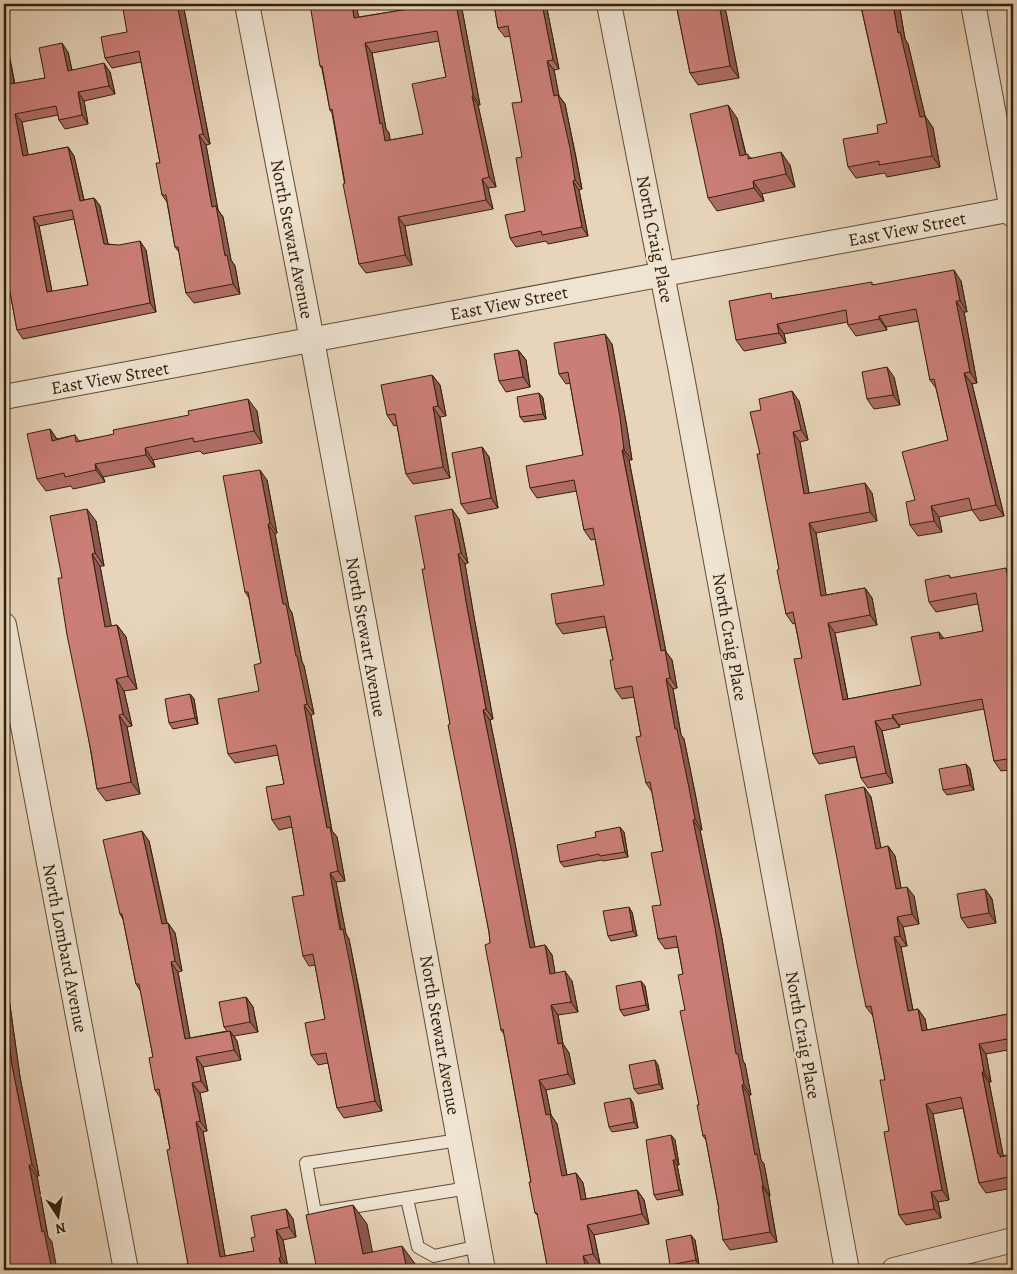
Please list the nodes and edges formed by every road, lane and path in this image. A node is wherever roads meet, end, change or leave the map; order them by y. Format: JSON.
{"nodes":[{"id":1,"x":247,"y":4,"type":"edge"},
{"id":2,"x":609,"y":4,"type":"edge"},
{"id":3,"x":973,"y":4,"type":"edge"},
{"id":4,"x":1013,"y":211,"type":"edge"},
{"id":5,"x":662,"y":275,"type":"junction"},
{"id":6,"x":312,"y":340,"type":"junction"},
{"id":7,"x":4,"y":397,"type":"edge"},
{"id":8,"x":4,"y":626,"type":"edge"},
{"id":9,"x":459,"y":1140,"type":"junction"},
{"id":10,"x":468,"y":1188,"type":"junction"},
{"id":11,"x":407,"y":1199,"type":"junction"},
{"id":12,"x":1013,"y":1240,"type":"edge"},
{"id":13,"x":479,"y":1246,"type":"junction"},
{"id":14,"x":126,"y":1270,"type":"edge"},
{"id":15,"x":483,"y":1270,"type":"edge"},
{"id":16,"x":847,"y":1270,"type":"edge"},
{"id":17,"x":894,"y":1270,"type":"edge"}],
"edges":[{"from":1,"to":6,"type":"street","name":"North Stewart Avenue"},
{"from":2,"to":5,"type":"street","name":"North Craig Place"},
{"from":3,"to":4,"type":"street"},
{"from":4,"to":5,"type":"street","name":"East View Street"},
{"from":5,"to":6,"type":"street","name":"East View Street"},
{"from":5,"to":16,"type":"street","name":"North Craig Place"},
{"from":6,"to":7,"type":"street","name":"East View Street"},
{"from":6,"to":9,"type":"street","name":"North Stewart Avenue"},
{"from":8,"to":14,"type":"street","name":"North Lombard Avenue"},
{"from":9,"to":10,"type":"street","name":"North Stewart Avenue"},
{"from":9,"to":11,"type":"lane"},
{"from":10,"to":11,"type":"lane"},
{"from":10,"to":13,"type":"street","name":"North Stewart Avenue"},
{"from":11,"to":13,"type":"lane"},
{"from":12,"to":17,"type":"street"},
{"from":13,"to":15,"type":"street","name":"North Stewart Avenue"}]}
